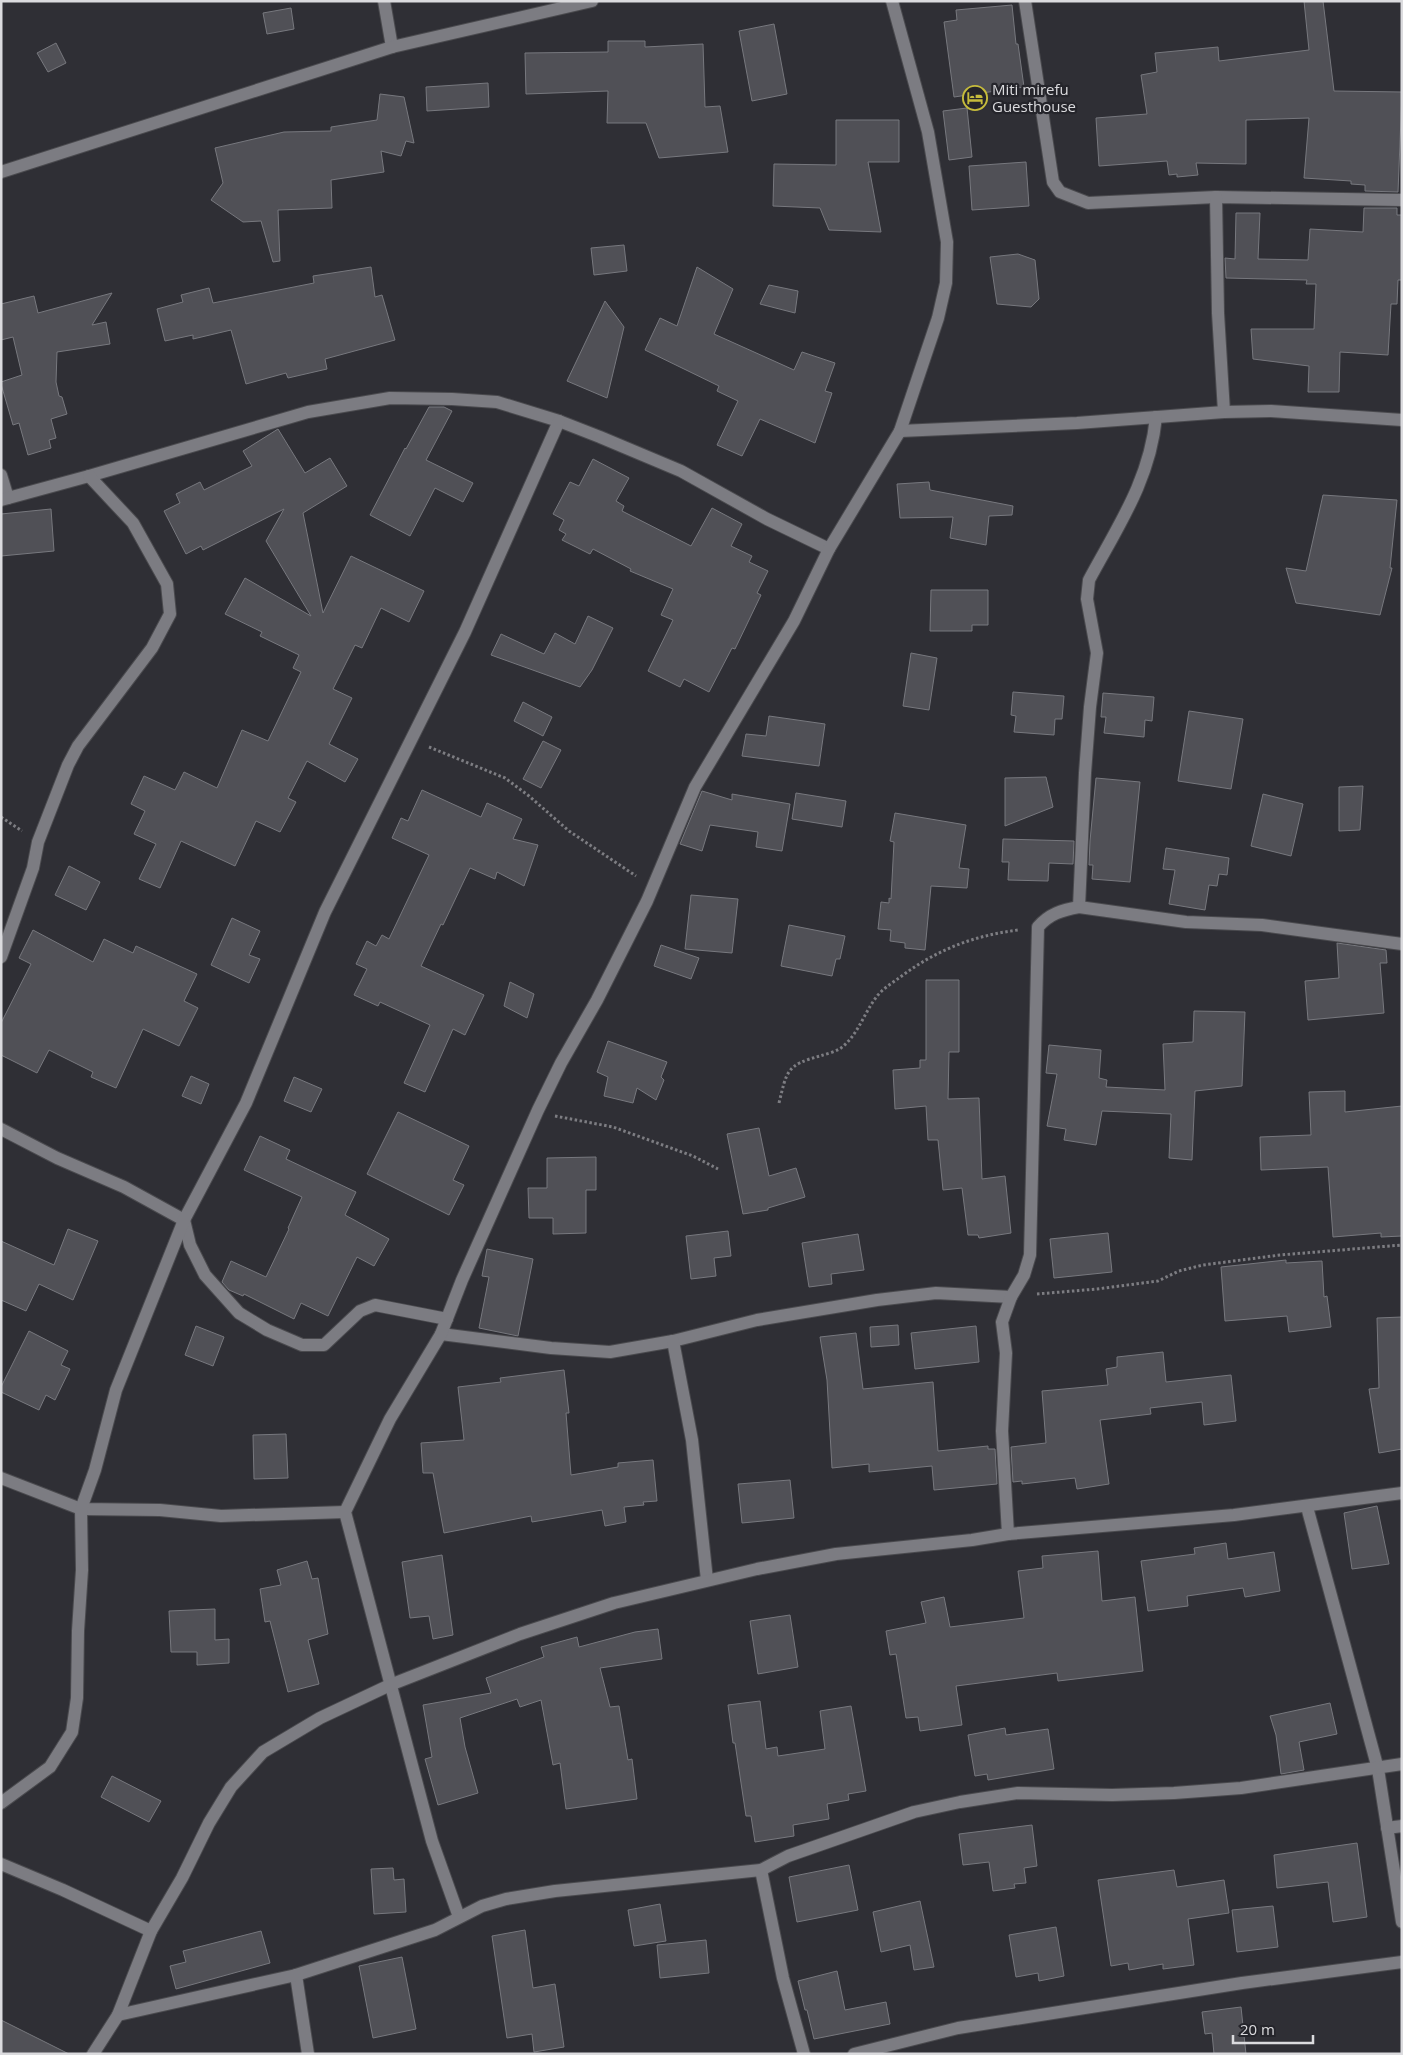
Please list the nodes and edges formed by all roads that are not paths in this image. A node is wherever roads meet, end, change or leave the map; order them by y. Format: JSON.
{"nodes":[{"id":1,"x":384,"y":1,"type":"edge"},
{"id":2,"x":592,"y":1,"type":"edge"},
{"id":3,"x":892,"y":1,"type":"edge"},
{"id":4,"x":1025,"y":1,"type":"edge"},
{"id":5,"x":392,"y":47,"type":"junction"},
{"id":6,"x":1,"y":172,"type":"edge"},
{"id":7,"x":1216,"y":197,"type":"junction"},
{"id":8,"x":1402,"y":200,"type":"edge"},
{"id":9,"x":1224,"y":412,"type":"junction"},
{"id":10,"x":1156,"y":417,"type":"junction"},
{"id":11,"x":1402,"y":420,"type":"edge"},
{"id":12,"x":559,"y":421,"type":"junction"},
{"id":13,"x":900,"y":431,"type":"junction"},
{"id":14,"x":1,"y":475,"type":"edge"},
{"id":15,"x":89,"y":476,"type":"junction"},
{"id":16,"x":4,"y":499,"type":"edge"},
{"id":17,"x":829,"y":548,"type":"junction"},
{"id":18,"x":1079,"y":907,"type":"junction"},
{"id":19,"x":1402,"y":944,"type":"edge"},
{"id":20,"x":1,"y":957,"type":"edge"},
{"id":21,"x":1,"y":1129,"type":"edge"},
{"id":22,"x":184,"y":1220,"type":"junction"},
{"id":23,"x":1011,"y":1296,"type":"junction"},
{"id":24,"x":447,"y":1319,"type":"junction"},
{"id":25,"x":441,"y":1334,"type":"junction"},
{"id":26,"x":673,"y":1342,"type":"junction"},
{"id":27,"x":1,"y":1478,"type":"edge"},
{"id":28,"x":1402,"y":1492,"type":"edge"},
{"id":29,"x":1307,"y":1506,"type":"junction"},
{"id":30,"x":81,"y":1509,"type":"junction"},
{"id":31,"x":345,"y":1512,"type":"junction"},
{"id":32,"x":1008,"y":1534,"type":"junction"},
{"id":33,"x":708,"y":1580,"type":"junction"},
{"id":34,"x":390,"y":1685,"type":"junction"},
{"id":35,"x":1402,"y":1764,"type":"edge"},
{"id":36,"x":1378,"y":1769,"type":"junction"},
{"id":37,"x":1,"y":1803,"type":"edge"},
{"id":38,"x":1402,"y":1826,"type":"edge"},
{"id":39,"x":1387,"y":1828,"type":"junction"},
{"id":40,"x":1,"y":1864,"type":"edge"},
{"id":41,"x":761,"y":1870,"type":"junction"},
{"id":42,"x":458,"y":1917,"type":"junction"},
{"id":43,"x":1402,"y":1922,"type":"edge"},
{"id":44,"x":151,"y":1931,"type":"junction"},
{"id":45,"x":1402,"y":1962,"type":"edge"},
{"id":46,"x":296,"y":1975,"type":"junction"},
{"id":47,"x":118,"y":2015,"type":"junction"},
{"id":48,"x":93,"y":2054,"type":"edge"},
{"id":49,"x":308,"y":2054,"type":"edge"},
{"id":50,"x":804,"y":2054,"type":"edge"},
{"id":51,"x":854,"y":2054,"type":"edge"}],
"edges":[{"from":1,"to":5,"type":"street"},
{"from":2,"to":5,"type":"street"},
{"from":3,"to":13,"type":"street"},
{"from":4,"to":7,"type":"street"},
{"from":5,"to":6,"type":"street"},
{"from":7,"to":8,"type":"street"},
{"from":7,"to":9,"type":"street"},
{"from":9,"to":10,"type":"street"},
{"from":9,"to":11,"type":"street"},
{"from":10,"to":13,"type":"street"},
{"from":10,"to":18,"type":"street"},
{"from":12,"to":15,"type":"street"},
{"from":12,"to":17,"type":"street"},
{"from":12,"to":22,"type":"street"},
{"from":13,"to":17,"type":"street"},
{"from":14,"to":16,"type":"street"},
{"from":15,"to":16,"type":"street"},
{"from":15,"to":20,"type":"street"},
{"from":17,"to":24,"type":"street"},
{"from":18,"to":19,"type":"street"},
{"from":18,"to":23,"type":"street"},
{"from":21,"to":22,"type":"street"},
{"from":22,"to":24,"type":"street"},
{"from":22,"to":30,"type":"street"},
{"from":23,"to":26,"type":"street"},
{"from":23,"to":32,"type":"street"},
{"from":24,"to":25,"type":"street"},
{"from":25,"to":26,"type":"street"},
{"from":25,"to":31,"type":"street"},
{"from":26,"to":33,"type":"street"},
{"from":27,"to":30,"type":"street"},
{"from":28,"to":29,"type":"street"},
{"from":29,"to":32,"type":"street"},
{"from":29,"to":36,"type":"street"},
{"from":30,"to":31,"type":"street"},
{"from":30,"to":37,"type":"street"},
{"from":31,"to":34,"type":"street"},
{"from":32,"to":33,"type":"street"},
{"from":33,"to":34,"type":"street"},
{"from":34,"to":42,"type":"street"},
{"from":34,"to":44,"type":"street"},
{"from":35,"to":36,"type":"street"},
{"from":36,"to":39,"type":"street"},
{"from":36,"to":41,"type":"street"},
{"from":38,"to":39,"type":"street"},
{"from":39,"to":43,"type":"street"},
{"from":40,"to":44,"type":"street"},
{"from":41,"to":42,"type":"street"},
{"from":41,"to":50,"type":"street"},
{"from":42,"to":46,"type":"street"},
{"from":44,"to":47,"type":"street"},
{"from":45,"to":51,"type":"street"},
{"from":46,"to":47,"type":"street"},
{"from":46,"to":49,"type":"street"},
{"from":47,"to":48,"type":"street"}]}
